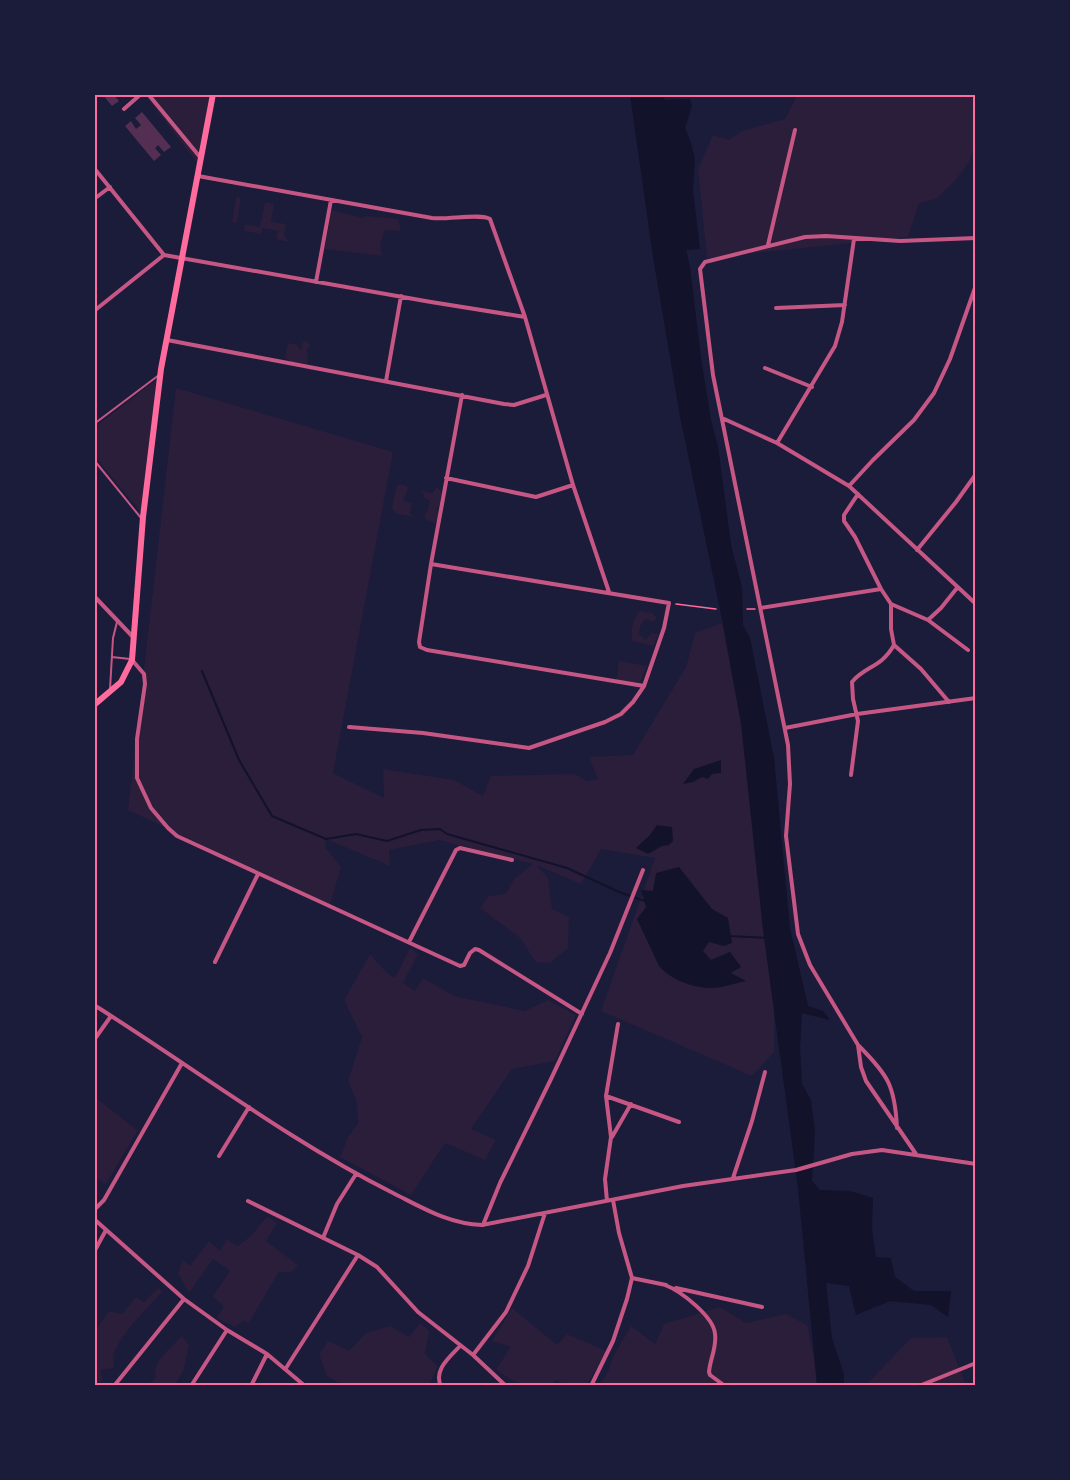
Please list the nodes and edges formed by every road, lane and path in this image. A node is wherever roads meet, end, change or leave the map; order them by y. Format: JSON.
{"nodes":[{"id":1,"x":141,"y":94,"type":"edge"},
{"id":2,"x":148,"y":94,"type":"edge"},
{"id":3,"x":213,"y":94,"type":"edge"},
{"id":4,"x":124,"y":109,"type":"dead end"},
{"id":5,"x":795,"y":130,"type":"dead end"},
{"id":6,"x":201,"y":157,"type":"junction"},
{"id":7,"x":94,"y":168,"type":"edge"},
{"id":8,"x":198,"y":176,"type":"junction"},
{"id":9,"x":110,"y":187,"type":"junction"},
{"id":10,"x":94,"y":199,"type":"edge"},
{"id":11,"x":331,"y":200,"type":"junction"},
{"id":12,"x":975,"y":238,"type":"edge"},
{"id":13,"x":854,"y":239,"type":"junction"},
{"id":14,"x":768,"y":245,"type":"junction"},
{"id":15,"x":164,"y":255,"type":"junction"},
{"id":16,"x":181,"y":258,"type":"junction"},
{"id":17,"x":316,"y":282,"type":"junction"},
{"id":18,"x":975,"y":285,"type":"edge"},
{"id":19,"x":401,"y":296,"type":"junction"},
{"id":20,"x":845,"y":305,"type":"junction"},
{"id":21,"x":776,"y":308,"type":"dead end"},
{"id":22,"x":94,"y":311,"type":"edge"},
{"id":23,"x":525,"y":317,"type":"junction"},
{"id":24,"x":167,"y":340,"type":"junction"},
{"id":25,"x":765,"y":368,"type":"dead end"},
{"id":26,"x":160,"y":375,"type":"junction"},
{"id":27,"x":386,"y":381,"type":"junction"},
{"id":28,"x":812,"y":387,"type":"junction"},
{"id":29,"x":462,"y":395,"type":"junction"},
{"id":30,"x":546,"y":395,"type":"junction"},
{"id":31,"x":722,"y":417,"type":"junction"},
{"id":32,"x":94,"y":424,"type":"edge"},
{"id":33,"x":777,"y":443,"type":"junction"},
{"id":34,"x":94,"y":460,"type":"edge"},
{"id":35,"x":975,"y":474,"type":"edge"},
{"id":36,"x":446,"y":478,"type":"junction"},
{"id":37,"x":573,"y":485,"type":"junction"},
{"id":38,"x":849,"y":486,"type":"junction"},
{"id":39,"x":858,"y":494,"type":"junction"},
{"id":40,"x":143,"y":520,"type":"junction"},
{"id":41,"x":917,"y":549,"type":"junction"},
{"id":42,"x":431,"y":564,"type":"junction"},
{"id":43,"x":957,"y":588,"type":"junction"},
{"id":44,"x":881,"y":589,"type":"junction"},
{"id":45,"x":609,"y":592,"type":"junction"},
{"id":46,"x":94,"y":596,"type":"edge"},
{"id":47,"x":669,"y":603,"type":"junction"},
{"id":48,"x":891,"y":604,"type":"junction"},
{"id":49,"x":975,"y":604,"type":"edge"},
{"id":50,"x":761,"y":608,"type":"junction"},
{"id":51,"x":716,"y":609,"type":"dead end"},
{"id":52,"x":928,"y":620,"type":"junction"},
{"id":53,"x":117,"y":622,"type":"junction"},
{"id":54,"x":133,"y":637,"type":"junction"},
{"id":55,"x":894,"y":645,"type":"junction"},
{"id":56,"x":968,"y":650,"type":"dead end"},
{"id":57,"x":112,"y":657,"type":"junction"},
{"id":58,"x":132,"y":660,"type":"junction"},
{"id":59,"x":644,"y":686,"type":"junction"},
{"id":60,"x":110,"y":692,"type":"junction"},
{"id":61,"x":975,"y":698,"type":"edge"},
{"id":62,"x":949,"y":702,"type":"junction"},
{"id":63,"x":94,"y":705,"type":"edge"},
{"id":64,"x":857,"y":714,"type":"junction"},
{"id":65,"x":349,"y":727,"type":"dead end"},
{"id":66,"x":785,"y":728,"type":"junction"},
{"id":67,"x":851,"y":775,"type":"dead end"},
{"id":68,"x":512,"y":860,"type":"dead end"},
{"id":69,"x":643,"y":870,"type":"dead end"},
{"id":70,"x":258,"y":874,"type":"junction"},
{"id":71,"x":409,"y":942,"type":"junction"},
{"id":72,"x":215,"y":962,"type":"dead end"},
{"id":73,"x":94,"y":1005,"type":"edge"},
{"id":74,"x":582,"y":1014,"type":"junction"},
{"id":75,"x":111,"y":1016,"type":"junction"},
{"id":76,"x":618,"y":1024,"type":"dead end"},
{"id":77,"x":94,"y":1040,"type":"edge"},
{"id":78,"x":858,"y":1045,"type":"junction"},
{"id":79,"x":182,"y":1063,"type":"junction"},
{"id":80,"x":765,"y":1072,"type":"dead end"},
{"id":81,"x":606,"y":1096,"type":"junction"},
{"id":82,"x":631,"y":1104,"type":"junction"},
{"id":83,"x":249,"y":1107,"type":"junction"},
{"id":84,"x":679,"y":1122,"type":"dead end"},
{"id":85,"x":897,"y":1128,"type":"junction"},
{"id":86,"x":611,"y":1137,"type":"junction"},
{"id":87,"x":916,"y":1154,"type":"junction"},
{"id":88,"x":219,"y":1156,"type":"dead end"},
{"id":89,"x":975,"y":1164,"type":"edge"},
{"id":90,"x":356,"y":1174,"type":"junction"},
{"id":91,"x":733,"y":1178,"type":"junction"},
{"id":92,"x":613,"y":1200,"type":"junction"},
{"id":93,"x":248,"y":1201,"type":"dead end"},
{"id":94,"x":607,"y":1201,"type":"junction"},
{"id":95,"x":94,"y":1210,"type":"edge"},
{"id":96,"x":545,"y":1213,"type":"junction"},
{"id":97,"x":94,"y":1219,"type":"edge"},
{"id":98,"x":482,"y":1226,"type":"junction"},
{"id":99,"x":106,"y":1230,"type":"junction"},
{"id":100,"x":323,"y":1238,"type":"junction"},
{"id":101,"x":94,"y":1252,"type":"edge"},
{"id":102,"x":358,"y":1255,"type":"junction"},
{"id":103,"x":632,"y":1278,"type":"junction"},
{"id":104,"x":665,"y":1285,"type":"junction"},
{"id":105,"x":184,"y":1299,"type":"junction"},
{"id":106,"x":762,"y":1307,"type":"dead end"},
{"id":107,"x":227,"y":1330,"type":"junction"},
{"id":108,"x":460,"y":1346,"type":"junction"},
{"id":109,"x":267,"y":1354,"type":"junction"},
{"id":110,"x":472,"y":1356,"type":"junction"},
{"id":111,"x":975,"y":1363,"type":"edge"},
{"id":112,"x":285,"y":1368,"type":"junction"},
{"id":113,"x":304,"y":1385,"type":"edge"},
{"id":114,"x":114,"y":1386,"type":"edge"},
{"id":115,"x":190,"y":1386,"type":"edge"},
{"id":116,"x":251,"y":1386,"type":"edge"},
{"id":117,"x":441,"y":1386,"type":"edge"},
{"id":118,"x":506,"y":1386,"type":"edge"},
{"id":119,"x":591,"y":1386,"type":"edge"},
{"id":120,"x":725,"y":1386,"type":"edge"},
{"id":121,"x":919,"y":1386,"type":"edge"}],
"edges":[{"from":1,"to":4,"type":"street"},
{"from":2,"to":6,"type":"street"},
{"from":3,"to":6,"type":"main road"},
{"from":5,"to":14,"type":"street"},
{"from":6,"to":8,"type":"main road"},
{"from":7,"to":9,"type":"street"},
{"from":8,"to":11,"type":"street"},
{"from":8,"to":16,"type":"main road"},
{"from":9,"to":10,"type":"street"},
{"from":9,"to":15,"type":"street"},
{"from":11,"to":17,"type":"street"},
{"from":11,"to":23,"type":"street"},
{"from":12,"to":13,"type":"street"},
{"from":13,"to":14,"type":"street"},
{"from":13,"to":20,"type":"street"},
{"from":14,"to":31,"type":"street"},
{"from":15,"to":16,"type":"street"},
{"from":15,"to":22,"type":"street"},
{"from":16,"to":17,"type":"street"},
{"from":16,"to":24,"type":"main road"},
{"from":17,"to":19,"type":"street"},
{"from":18,"to":38,"type":"street"},
{"from":19,"to":23,"type":"street"},
{"from":19,"to":27,"type":"street"},
{"from":20,"to":21,"type":"street"},
{"from":20,"to":28,"type":"street"},
{"from":23,"to":30,"type":"street"},
{"from":24,"to":26,"type":"main road"},
{"from":24,"to":27,"type":"street"},
{"from":25,"to":28,"type":"street"},
{"from":26,"to":32,"type":"lane"},
{"from":26,"to":40,"type":"main road"},
{"from":27,"to":29,"type":"street"},
{"from":28,"to":33,"type":"street"},
{"from":29,"to":30,"type":"street"},
{"from":29,"to":36,"type":"street"},
{"from":30,"to":37,"type":"street"},
{"from":31,"to":33,"type":"street"},
{"from":31,"to":50,"type":"street"},
{"from":33,"to":38,"type":"street"},
{"from":34,"to":40,"type":"lane"},
{"from":35,"to":41,"type":"street"},
{"from":36,"to":37,"type":"street"},
{"from":36,"to":42,"type":"street"},
{"from":37,"to":45,"type":"street"},
{"from":38,"to":39,"type":"street"},
{"from":39,"to":41,"type":"street"},
{"from":39,"to":44,"type":"street"},
{"from":40,"to":54,"type":"main road"},
{"from":41,"to":43,"type":"street"},
{"from":42,"to":45,"type":"street"},
{"from":42,"to":59,"type":"street"},
{"from":43,"to":49,"type":"street"},
{"from":43,"to":52,"type":"street"},
{"from":44,"to":48,"type":"street"},
{"from":44,"to":50,"type":"street"},
{"from":45,"to":47,"type":"street"},
{"from":46,"to":53,"type":"street"},
{"from":47,"to":51,"type":"path"},
{"from":47,"to":59,"type":"street"},
{"from":48,"to":52,"type":"street"},
{"from":48,"to":55,"type":"street"},
{"from":50,"to":66,"type":"street"},
{"from":52,"to":56,"type":"street"},
{"from":53,"to":54,"type":"street"},
{"from":53,"to":57,"type":"lane"},
{"from":54,"to":58,"type":"main road"},
{"from":55,"to":62,"type":"street"},
{"from":55,"to":64,"type":"street"},
{"from":57,"to":58,"type":"lane"},
{"from":57,"to":60,"type":"lane"},
{"from":58,"to":60,"type":"main road"},
{"from":58,"to":70,"type":"street"},
{"from":59,"to":65,"type":"street"},
{"from":60,"to":63,"type":"main road"},
{"from":61,"to":62,"type":"street"},
{"from":62,"to":64,"type":"street"},
{"from":64,"to":66,"type":"street"},
{"from":64,"to":67,"type":"street"},
{"from":66,"to":78,"type":"street"},
{"from":68,"to":71,"type":"street"},
{"from":69,"to":74,"type":"street"},
{"from":70,"to":71,"type":"street"},
{"from":70,"to":72,"type":"street"},
{"from":71,"to":74,"type":"street"},
{"from":73,"to":75,"type":"street"},
{"from":74,"to":98,"type":"street"},
{"from":75,"to":77,"type":"street"},
{"from":75,"to":79,"type":"street"},
{"from":76,"to":81,"type":"street"},
{"from":78,"to":85,"type":"street"},
{"from":78,"to":85,"type":"street"},
{"from":79,"to":83,"type":"street"},
{"from":79,"to":95,"type":"street"},
{"from":80,"to":91,"type":"street"},
{"from":81,"to":82,"type":"street"},
{"from":81,"to":86,"type":"street"},
{"from":82,"to":84,"type":"street"},
{"from":82,"to":86,"type":"street"},
{"from":83,"to":88,"type":"street"},
{"from":83,"to":90,"type":"street"},
{"from":85,"to":87,"type":"street"},
{"from":86,"to":94,"type":"street"},
{"from":87,"to":89,"type":"street"},
{"from":87,"to":91,"type":"street"},
{"from":90,"to":98,"type":"street"},
{"from":90,"to":100,"type":"street"},
{"from":91,"to":92,"type":"street"},
{"from":92,"to":94,"type":"street"},
{"from":92,"to":103,"type":"street"},
{"from":93,"to":100,"type":"street"},
{"from":94,"to":96,"type":"street"},
{"from":96,"to":98,"type":"street"},
{"from":96,"to":110,"type":"street"},
{"from":97,"to":99,"type":"street"},
{"from":99,"to":101,"type":"street"},
{"from":99,"to":105,"type":"street"},
{"from":100,"to":102,"type":"street"},
{"from":102,"to":108,"type":"street"},
{"from":102,"to":112,"type":"street"},
{"from":103,"to":104,"type":"street"},
{"from":103,"to":119,"type":"street"},
{"from":104,"to":106,"type":"street"},
{"from":104,"to":120,"type":"street"},
{"from":105,"to":107,"type":"street"},
{"from":105,"to":114,"type":"street"},
{"from":107,"to":109,"type":"street"},
{"from":107,"to":115,"type":"street"},
{"from":108,"to":110,"type":"street"},
{"from":108,"to":117,"type":"street"},
{"from":109,"to":112,"type":"street"},
{"from":109,"to":116,"type":"street"},
{"from":110,"to":118,"type":"street"},
{"from":111,"to":121,"type":"street"},
{"from":112,"to":113,"type":"street"}]}
